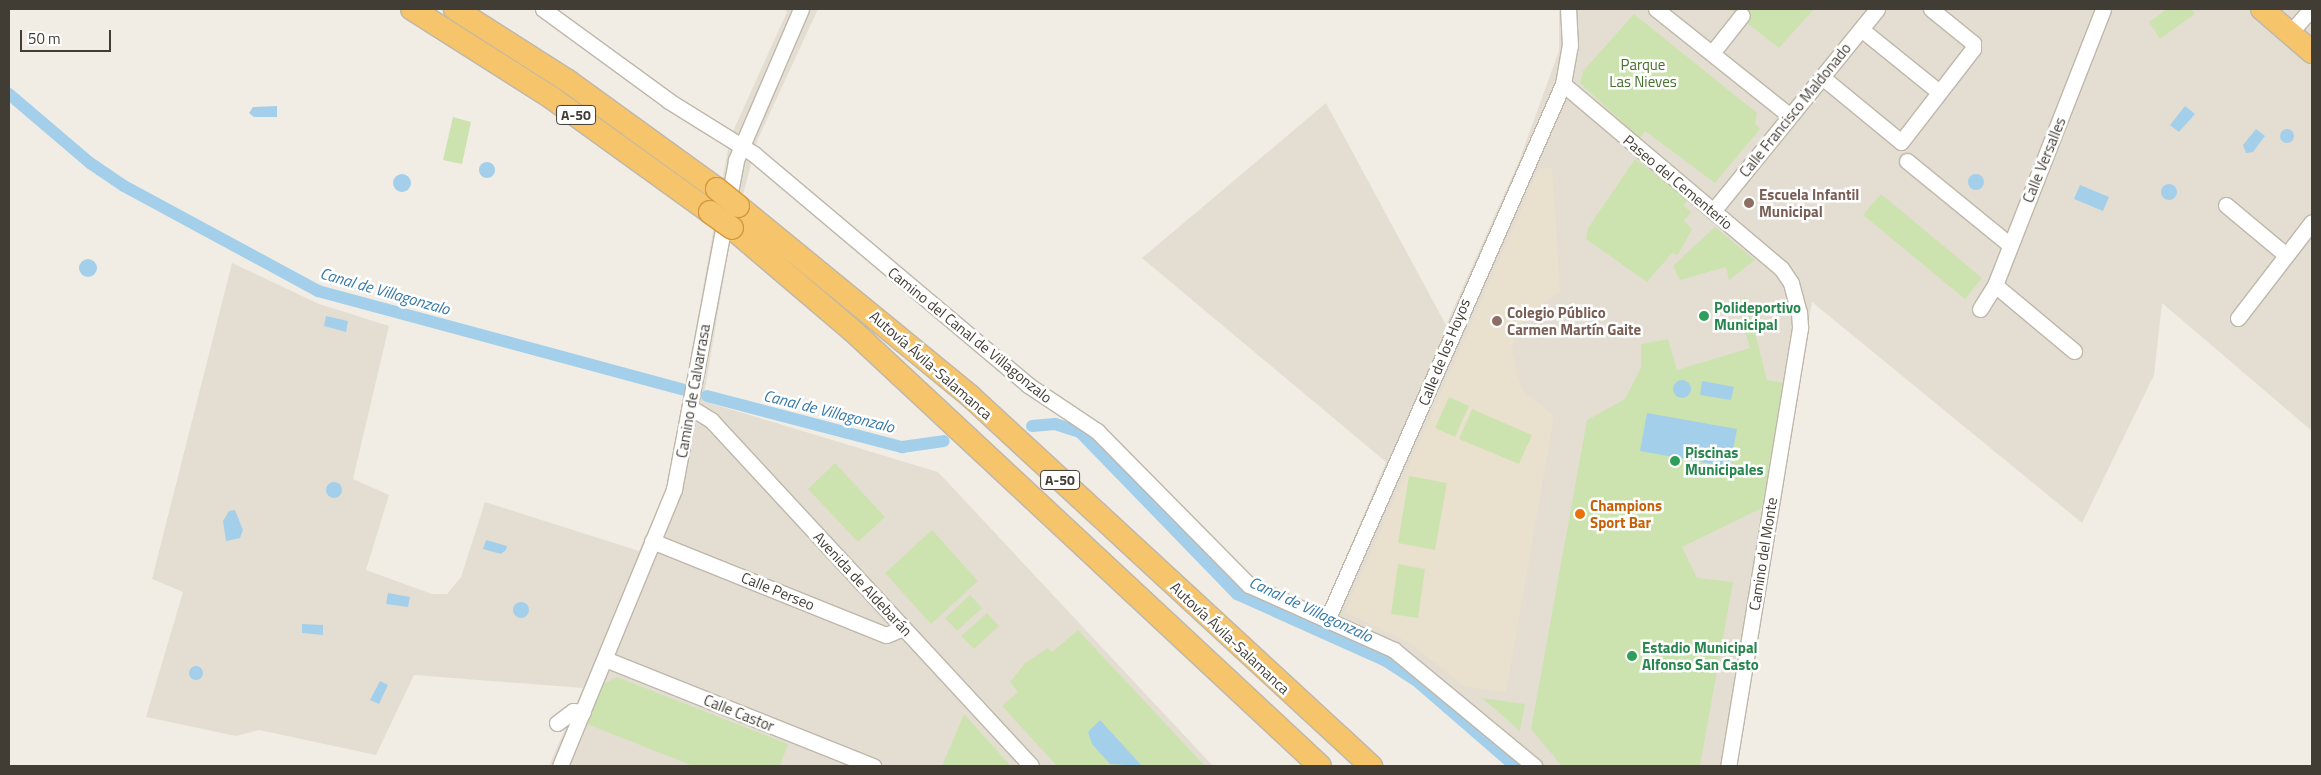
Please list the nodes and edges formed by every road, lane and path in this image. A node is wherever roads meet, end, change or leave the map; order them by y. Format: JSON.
{"nodes":[{"id":1,"x":412,"y":9,"type":"edge"},
{"id":2,"x":455,"y":9,"type":"edge"},
{"id":3,"x":543,"y":9,"type":"edge"},
{"id":4,"x":802,"y":9,"type":"edge"},
{"id":5,"x":1568,"y":9,"type":"edge"},
{"id":6,"x":1656,"y":9,"type":"edge"},
{"id":7,"x":1877,"y":9,"type":"edge"},
{"id":8,"x":1931,"y":9,"type":"edge"},
{"id":9,"x":2103,"y":9,"type":"edge"},
{"id":10,"x":2262,"y":9,"type":"edge"},
{"id":11,"x":2311,"y":9,"type":"edge"},
{"id":12,"x":1742,"y":15,"type":"dead end"},
{"id":13,"x":1861,"y":29,"type":"junction"},
{"id":14,"x":2290,"y":33,"type":"junction"},
{"id":15,"x":2312,"y":52,"type":"edge"},
{"id":16,"x":1712,"y":53,"type":"junction"},
{"id":17,"x":1822,"y":77,"type":"junction"},
{"id":18,"x":1563,"y":84,"type":"junction"},
{"id":19,"x":1940,"y":92,"type":"junction"},
{"id":20,"x":1790,"y":116,"type":"junction"},
{"id":21,"x":741,"y":144,"type":"junction"},
{"id":22,"x":1907,"y":161,"type":"dead end"},
{"id":23,"x":2226,"y":205,"type":"dead end"},
{"id":24,"x":1713,"y":211,"type":"junction"},
{"id":25,"x":2312,"y":222,"type":"edge"},
{"id":26,"x":2010,"y":245,"type":"junction"},
{"id":27,"x":2286,"y":255,"type":"junction"},
{"id":28,"x":1791,"y":283,"type":"joint"},
{"id":29,"x":1995,"y":285,"type":"junction"},
{"id":30,"x":1980,"y":309,"type":"dead end"},
{"id":31,"x":2238,"y":318,"type":"dead end"},
{"id":32,"x":2074,"y":351,"type":"dead end"},
{"id":33,"x":690,"y":407,"type":"junction"},
{"id":34,"x":652,"y":541,"type":"junction"},
{"id":35,"x":1326,"y":620,"type":"junction"},
{"id":36,"x":903,"y":628,"type":"junction"},
{"id":37,"x":605,"y":659,"type":"junction"},
{"id":38,"x":583,"y":712,"type":"junction"},
{"id":39,"x":556,"y":723,"type":"dead end"},
{"id":40,"x":560,"y":766,"type":"edge"},
{"id":41,"x":874,"y":766,"type":"edge"},
{"id":42,"x":1031,"y":766,"type":"edge"},
{"id":43,"x":1320,"y":766,"type":"edge"},
{"id":44,"x":1371,"y":766,"type":"edge"},
{"id":45,"x":1534,"y":766,"type":"edge"},
{"id":46,"x":1728,"y":766,"type":"edge"}],
"edges":[{"from":1,"to":43,"type":"highway","name":"Autovía Ávila-Salamanca","number":"A-50","bridge":true},
{"from":2,"to":44,"type":"highway","name":"Autovía Ávila-Salamanca","number":"A-50","bridge":true},
{"from":3,"to":21,"type":"street","name":"Camino del Canal de Villagonzalo"},
{"from":4,"to":21,"type":"street","name":"Camino de Calvarrasa"},
{"from":5,"to":18,"type":"street","name":"Calle de los Hoyos"},
{"from":6,"to":16,"type":"street"},
{"from":7,"to":13,"type":"street","name":"Calle Francisco Maldonado"},
{"from":8,"to":19,"type":"street"},
{"from":9,"to":26,"type":"street","name":"Calle Versalles"},
{"from":10,"to":14,"type":"highway"},
{"from":11,"to":14,"type":"street"},
{"from":12,"to":16,"type":"street"},
{"from":13,"to":17,"type":"street","name":"Calle Francisco Maldonado"},
{"from":13,"to":19,"type":"street"},
{"from":14,"to":15,"type":"highway"},
{"from":16,"to":20,"type":"street"},
{"from":17,"to":19,"type":"street"},
{"from":17,"to":20,"type":"street","name":"Calle Francisco Maldonado"},
{"from":18,"to":24,"type":"street","name":"Paseo del Cementerio"},
{"from":18,"to":35,"type":"street","name":"Calle de los Hoyos"},
{"from":20,"to":24,"type":"street","name":"Calle Francisco Maldonado"},
{"from":21,"to":33,"type":"street","name":"Camino de Calvarrasa"},
{"from":21,"to":35,"type":"street","name":"Camino del Canal de Villagonzalo"},
{"from":22,"to":26,"type":"street"},
{"from":23,"to":27,"type":"street"},
{"from":24,"to":28,"type":"street","name":"Paseo del Cementerio"},
{"from":25,"to":27,"type":"street"},
{"from":26,"to":29,"type":"street","name":"Calle Versalles"},
{"from":27,"to":31,"type":"street"},
{"from":28,"to":46,"type":"street","name":"Camino del Monte"},
{"from":29,"to":30,"type":"street","name":"Calle Versalles"},
{"from":29,"to":32,"type":"street"},
{"from":33,"to":34,"type":"street","name":"Camino de Calvarrasa"},
{"from":33,"to":36,"type":"street","name":"Avenida de Aldebarán"},
{"from":34,"to":36,"type":"street","name":"Calle Perseo"},
{"from":34,"to":37,"type":"street","name":"Camino de Calvarrasa"},
{"from":35,"to":45,"type":"street","name":"Camino del Canal de Villagonzalo"},
{"from":36,"to":42,"type":"street","name":"Avenida de Aldebarán"},
{"from":37,"to":38,"type":"street","name":"Camino de Calvarrasa"},
{"from":37,"to":41,"type":"street","name":"Calle Castor"},
{"from":38,"to":39,"type":"street"},
{"from":38,"to":40,"type":"street","name":"Camino de Calvarrasa"}]}
